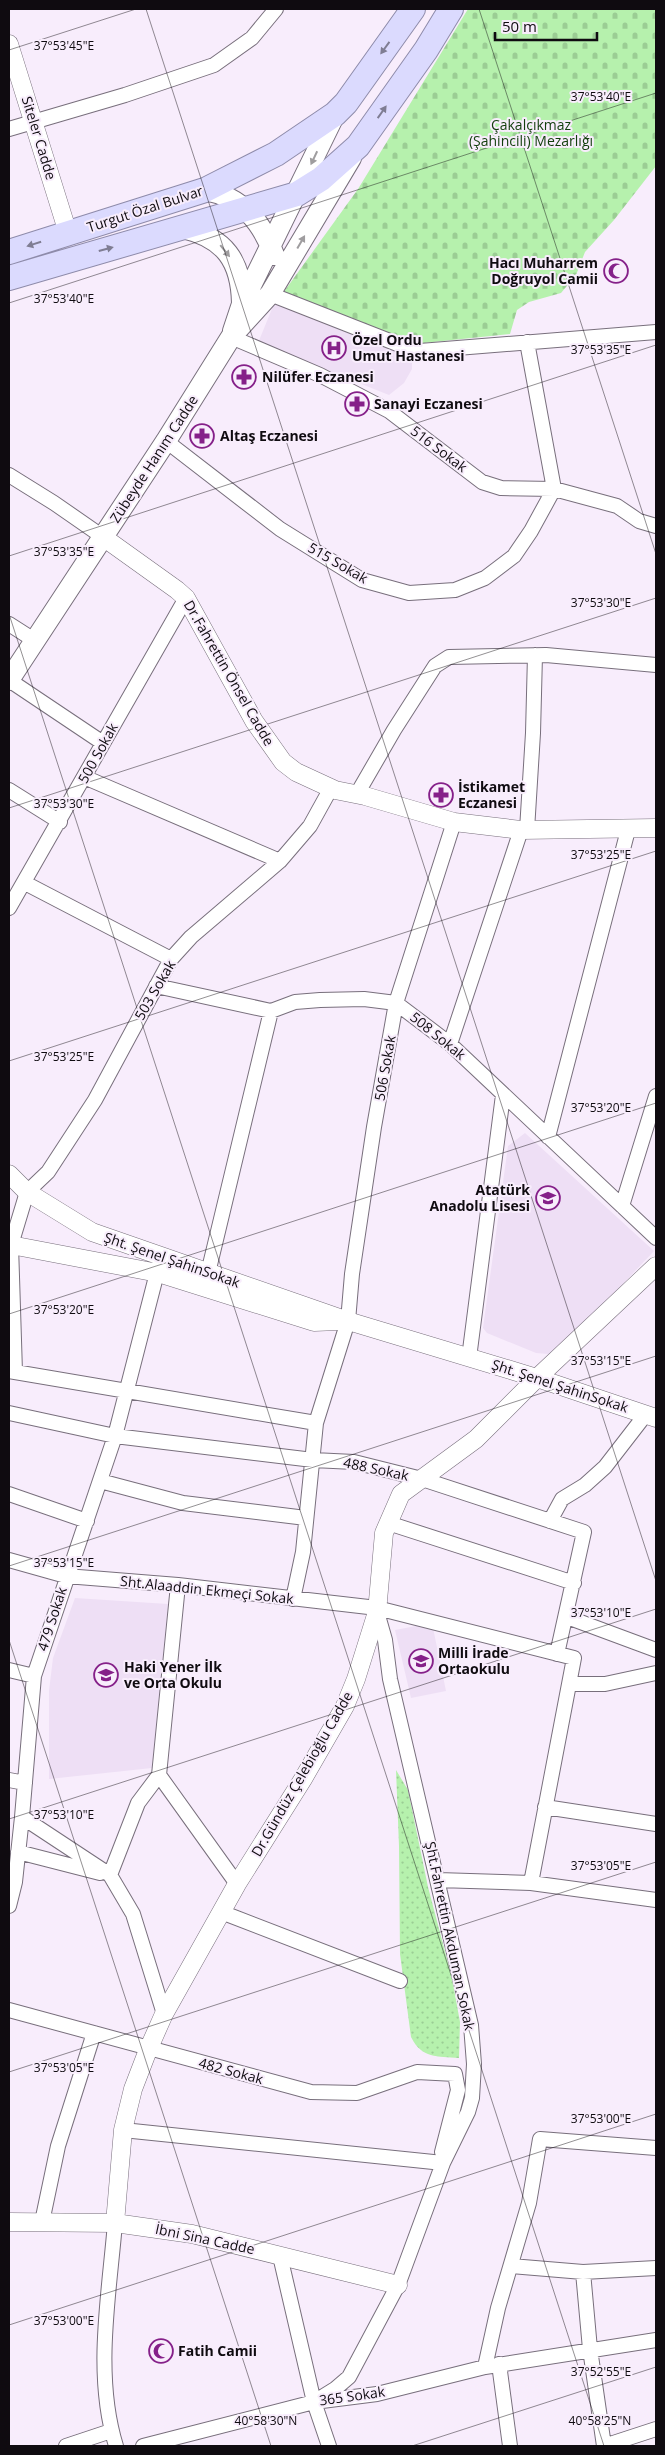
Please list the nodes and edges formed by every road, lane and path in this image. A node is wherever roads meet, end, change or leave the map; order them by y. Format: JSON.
{"nodes":[{"id":1,"x":276,"y":9,"type":"edge"},
{"id":2,"x":413,"y":9,"type":"edge"},
{"id":3,"x":451,"y":9,"type":"edge"},
{"id":4,"x":9,"y":44,"type":"edge"},
{"id":5,"x":335,"y":114,"type":"junction"},
{"id":6,"x":35,"y":122,"type":"junction"},
{"id":7,"x":9,"y":129,"type":"edge"},
{"id":8,"x":358,"y":146,"type":"junction"},
{"id":9,"x":276,"y":154,"type":"joint"},
{"id":10,"x":205,"y":190,"type":"junction"},
{"id":11,"x":289,"y":197,"type":"junction"},
{"id":12,"x":247,"y":210,"type":"junction"},
{"id":13,"x":183,"y":228,"type":"junction"},
{"id":14,"x":68,"y":233,"type":"junction"},
{"id":15,"x":271,"y":247,"type":"junction"},
{"id":16,"x":9,"y":252,"type":"edge"},
{"id":17,"x":9,"y":278,"type":"edge"},
{"id":18,"x":275,"y":286,"type":"junction"},
{"id":19,"x":242,"y":304,"type":"junction"},
{"id":20,"x":656,"y":332,"type":"edge"},
{"id":21,"x":231,"y":337,"type":"junction"},
{"id":22,"x":526,"y":342,"type":"junction"},
{"id":23,"x":166,"y":442,"type":"junction"},
{"id":24,"x":9,"y":475,"type":"edge"},
{"id":25,"x":554,"y":489,"type":"junction"},
{"id":26,"x":656,"y":526,"type":"edge"},
{"id":27,"x":103,"y":537,"type":"junction"},
{"id":28,"x":186,"y":598,"type":"junction"},
{"id":29,"x":9,"y":624,"type":"edge"},
{"id":30,"x":34,"y":640,"type":"junction"},
{"id":31,"x":536,"y":655,"type":"junction"},
{"id":32,"x":656,"y":665,"type":"edge"},
{"id":33,"x":9,"y":680,"type":"edge"},
{"id":34,"x":103,"y":743,"type":"junction"},
{"id":35,"x":84,"y":777,"type":"junction"},
{"id":36,"x":331,"y":788,"type":"junction"},
{"id":37,"x":9,"y":790,"type":"edge"},
{"id":38,"x":357,"y":794,"type":"junction"},
{"id":39,"x":60,"y":822,"type":"junction"},
{"id":40,"x":454,"y":822,"type":"junction"},
{"id":41,"x":656,"y":828,"type":"edge"},
{"id":42,"x":524,"y":830,"type":"junction"},
{"id":43,"x":628,"y":830,"type":"junction"},
{"id":44,"x":280,"y":861,"type":"junction"},
{"id":45,"x":25,"y":883,"type":"junction"},
{"id":46,"x":9,"y":908,"type":"edge"},
{"id":47,"x":171,"y":959,"type":"junction"},
{"id":48,"x":156,"y":986,"type":"junction"},
{"id":49,"x":396,"y":1004,"type":"junction"},
{"id":50,"x":270,"y":1011,"type":"junction"},
{"id":51,"x":450,"y":1044,"type":"junction"},
{"id":52,"x":503,"y":1095,"type":"junction"},
{"id":53,"x":656,"y":1096,"type":"edge"},
{"id":54,"x":548,"y":1137,"type":"junction"},
{"id":55,"x":9,"y":1174,"type":"edge"},
{"id":56,"x":27,"y":1192,"type":"junction"},
{"id":57,"x":622,"y":1206,"type":"junction"},
{"id":58,"x":656,"y":1238,"type":"edge"},
{"id":59,"x":10,"y":1245,"type":"edge"},
{"id":60,"x":161,"y":1254,"type":"junction"},
{"id":61,"x":656,"y":1266,"type":"edge"},
{"id":62,"x":158,"y":1273,"type":"junction"},
{"id":63,"x":208,"y":1273,"type":"junction"},
{"id":64,"x":348,"y":1321,"type":"junction"},
{"id":65,"x":469,"y":1358,"type":"junction"},
{"id":66,"x":12,"y":1372,"type":"edge"},
{"id":67,"x":537,"y":1378,"type":"junction"},
{"id":68,"x":128,"y":1392,"type":"junction"},
{"id":69,"x":9,"y":1413,"type":"edge"},
{"id":70,"x":651,"y":1416,"type":"edge"},
{"id":71,"x":316,"y":1423,"type":"junction"},
{"id":72,"x":114,"y":1436,"type":"junction"},
{"id":73,"x":313,"y":1460,"type":"junction"},
{"id":74,"x":422,"y":1479,"type":"junction"},
{"id":75,"x":100,"y":1481,"type":"junction"},
{"id":76,"x":9,"y":1494,"type":"edge"},
{"id":77,"x":306,"y":1518,"type":"junction"},
{"id":78,"x":88,"y":1520,"type":"junction"},
{"id":79,"x":550,"y":1521,"type":"junction"},
{"id":80,"x":388,"y":1523,"type":"junction"},
{"id":81,"x":9,"y":1560,"type":"edge"},
{"id":82,"x":66,"y":1576,"type":"junction"},
{"id":83,"x":574,"y":1583,"type":"junction"},
{"id":84,"x":178,"y":1585,"type":"junction"},
{"id":85,"x":293,"y":1599,"type":"junction"},
{"id":86,"x":377,"y":1610,"type":"junction"},
{"id":87,"x":567,"y":1617,"type":"junction"},
{"id":88,"x":656,"y":1650,"type":"edge"},
{"id":89,"x":557,"y":1654,"type":"junction"},
{"id":90,"x":9,"y":1670,"type":"edge"},
{"id":91,"x":656,"y":1673,"type":"edge"},
{"id":92,"x":34,"y":1676,"type":"junction"},
{"id":93,"x":570,"y":1684,"type":"junction"},
{"id":94,"x":159,"y":1775,"type":"junction"},
{"id":95,"x":9,"y":1780,"type":"edge"},
{"id":96,"x":25,"y":1783,"type":"junction"},
{"id":97,"x":545,"y":1807,"type":"junction"},
{"id":98,"x":22,"y":1817,"type":"junction"},
{"id":99,"x":656,"y":1824,"type":"edge"},
{"id":100,"x":18,"y":1852,"type":"junction"},
{"id":101,"x":110,"y":1875,"type":"junction"},
{"id":102,"x":438,"y":1880,"type":"junction"},
{"id":103,"x":531,"y":1883,"type":"junction"},
{"id":104,"x":237,"y":1884,"type":"junction"},
{"id":105,"x":656,"y":1900,"type":"edge"},
{"id":106,"x":9,"y":1906,"type":"edge"},
{"id":107,"x":221,"y":1912,"type":"junction"},
{"id":108,"x":400,"y":1982,"type":"dead end"},
{"id":109,"x":9,"y":2010,"type":"edge"},
{"id":110,"x":164,"y":2014,"type":"junction"},
{"id":111,"x":94,"y":2033,"type":"junction"},
{"id":112,"x":148,"y":2050,"type":"junction"},
{"id":113,"x":123,"y":2130,"type":"junction"},
{"id":114,"x":656,"y":2148,"type":"edge"},
{"id":115,"x":443,"y":2162,"type":"junction"},
{"id":116,"x":9,"y":2222,"type":"edge"},
{"id":117,"x":42,"y":2222,"type":"junction"},
{"id":118,"x":116,"y":2223,"type":"junction"},
{"id":119,"x":280,"y":2256,"type":"junction"},
{"id":120,"x":511,"y":2266,"type":"junction"},
{"id":121,"x":656,"y":2268,"type":"edge"},
{"id":122,"x":583,"y":2272,"type":"junction"},
{"id":123,"x":398,"y":2285,"type":"junction"},
{"id":124,"x":656,"y":2340,"type":"edge"},
{"id":125,"x":590,"y":2349,"type":"junction"},
{"id":126,"x":499,"y":2364,"type":"junction"},
{"id":127,"x":479,"y":2368,"type":"junction"},
{"id":128,"x":314,"y":2402,"type":"junction"},
{"id":129,"x":656,"y":2429,"type":"edge"},
{"id":130,"x":111,"y":2431,"type":"junction"},
{"id":131,"x":194,"y":2433,"type":"junction"},
{"id":132,"x":66,"y":2446,"type":"edge"},
{"id":133,"x":116,"y":2446,"type":"edge"},
{"id":134,"x":143,"y":2446,"type":"edge"},
{"id":135,"x":199,"y":2446,"type":"edge"},
{"id":136,"x":329,"y":2446,"type":"edge"},
{"id":137,"x":510,"y":2446,"type":"edge"},
{"id":138,"x":604,"y":2446,"type":"edge"}],
"edges":[{"from":1,"to":6,"type":"street"},
{"from":2,"to":5,"type":"highway","name":"Zübeyde Hanım Cadde","one_way":true},
{"from":8,"to":3,"type":"highway","name":"Zübeyde Hanım Cadde","one_way":true},
{"from":4,"to":6,"type":"street","name":"Siteler Cadde"},
{"from":5,"to":9,"type":"highway","name":"Zübeyde Hanım Cadde"},
{"from":5,"to":11,"type":"main road","name":"Zübeyde Hanım Cadde","one_way":true},
{"from":6,"to":7,"type":"street"},
{"from":6,"to":14,"type":"street","name":"Siteler Cadde"},
{"from":8,"to":11,"type":"highway","name":"Zübeyde Hanım Cadde"},
{"from":18,"to":8,"type":"main road","name":"Zübeyde Hanım Cadde","one_way":true},
{"from":9,"to":10,"type":"highway","name":"Turgut Özal Bulvar"},
{"from":10,"to":12,"type":"main road"},
{"from":10,"to":14,"type":"highway","name":"Turgut Özal Bulvar"},
{"from":11,"to":12,"type":"highway","name":"Turgut Özal Bulvar"},
{"from":11,"to":15,"type":"main road","name":"Zübeyde Hanım Cadde"},
{"from":12,"to":13,"type":"highway","name":"Turgut Özal Bulvar"},
{"from":12,"to":15,"type":"main road"},
{"from":17,"to":13,"type":"highway","name":"Turgut Özal Bulvar","one_way":true},
{"from":13,"to":19,"type":"main road","one_way":true},
{"from":14,"to":16,"type":"highway","name":"Turgut Özal Bulvar","one_way":true},
{"from":15,"to":18,"type":"main road"},
{"from":15,"to":19,"type":"main road","name":"Zübeyde Hanım Cadde"},
{"from":18,"to":21,"type":"main road","name":"Zübeyde Hanım Cadde"},
{"from":18,"to":22,"type":"street"},
{"from":19,"to":21,"type":"main road","name":"Zübeyde Hanım Cadde"},
{"from":20,"to":22,"type":"street"},
{"from":21,"to":23,"type":"main road","name":"Zübeyde Hanım Cadde"},
{"from":21,"to":25,"type":"street","name":"516 Sokak"},
{"from":22,"to":25,"type":"street"},
{"from":23,"to":25,"type":"street","name":"515 Sokak"},
{"from":23,"to":27,"type":"main road","name":"Zübeyde Hanım Cadde"},
{"from":24,"to":27,"type":"street"},
{"from":25,"to":26,"type":"street","name":"516 Sokak"},
{"from":27,"to":28,"type":"street","name":"Dr.Fahrettin Önsel Cadde"},
{"from":27,"to":30,"type":"main road","name":"Zübeyde Hanım Cadde"},
{"from":28,"to":34,"type":"street","name":"500 Sokak"},
{"from":28,"to":36,"type":"street","name":"Dr.Fahrettin Önsel Cadde"},
{"from":29,"to":30,"type":"street"},
{"from":30,"to":33,"type":"main road","name":"Zübeyde Hanım Cadde"},
{"from":31,"to":32,"type":"street"},
{"from":31,"to":38,"type":"street"},
{"from":31,"to":42,"type":"street"},
{"from":33,"to":34,"type":"street"},
{"from":34,"to":35,"type":"street","name":"500 Sokak"},
{"from":35,"to":39,"type":"street","name":"500 Sokak"},
{"from":35,"to":44,"type":"street"},
{"from":36,"to":38,"type":"street","name":"Dr.Fahrettin Önsel Cadde"},
{"from":36,"to":44,"type":"street","name":"503 Sokak"},
{"from":37,"to":39,"type":"street"},
{"from":38,"to":40,"type":"street","name":"Dr.Fahrettin Önsel Cadde"},
{"from":39,"to":45,"type":"street","name":"500 Sokak"},
{"from":40,"to":42,"type":"street","name":"Dr.Fahrettin Önsel Cadde"},
{"from":40,"to":49,"type":"street","name":"506 Sokak"},
{"from":41,"to":43,"type":"street","name":"Dr.Fahrettin Önsel Cadde"},
{"from":42,"to":43,"type":"street","name":"Dr.Fahrettin Önsel Cadde"},
{"from":42,"to":51,"type":"street"},
{"from":43,"to":54,"type":"street"},
{"from":44,"to":47,"type":"street","name":"503 Sokak"},
{"from":45,"to":46,"type":"street","name":"500 Sokak"},
{"from":45,"to":47,"type":"street"},
{"from":47,"to":48,"type":"street","name":"503 Sokak"},
{"from":48,"to":50,"type":"street"},
{"from":48,"to":56,"type":"street","name":"503 Sokak"},
{"from":49,"to":50,"type":"street","name":"508 Sokak"},
{"from":49,"to":51,"type":"street","name":"508 Sokak"},
{"from":49,"to":64,"type":"street","name":"506 Sokak"},
{"from":50,"to":63,"type":"street"},
{"from":51,"to":52,"type":"street","name":"508 Sokak"},
{"from":52,"to":54,"type":"street","name":"508 Sokak"},
{"from":52,"to":65,"type":"street"},
{"from":53,"to":57,"type":"street"},
{"from":54,"to":57,"type":"street","name":"508 Sokak"},
{"from":55,"to":56,"type":"street","name":"Şht. Şenel ŞahinSokak"},
{"from":56,"to":59,"type":"street"},
{"from":56,"to":60,"type":"street","name":"Şht. Şenel ŞahinSokak"},
{"from":57,"to":58,"type":"street","name":"508 Sokak"},
{"from":59,"to":62,"type":"street","name":"Şht. Şenel ŞahinSokak"},
{"from":59,"to":66,"type":"street"},
{"from":60,"to":62,"type":"street","name":"479 Sokak"},
{"from":60,"to":63,"type":"street","name":"Şht. Şenel ŞahinSokak"},
{"from":61,"to":67,"type":"street","name":"Dr.Gündüz Çelebioğlu Cadde"},
{"from":62,"to":64,"type":"street","name":"Şht. Şenel ŞahinSokak"},
{"from":62,"to":68,"type":"street","name":"479 Sokak"},
{"from":63,"to":64,"type":"street","name":"Şht. Şenel ŞahinSokak"},
{"from":64,"to":65,"type":"street","name":"Şht. Şenel ŞahinSokak"},
{"from":64,"to":71,"type":"street","name":"506 Sokak"},
{"from":65,"to":67,"type":"street","name":"Şht. Şenel ŞahinSokak"},
{"from":66,"to":68,"type":"street"},
{"from":67,"to":70,"type":"street","name":"Şht. Şenel ŞahinSokak"},
{"from":67,"to":74,"type":"street","name":"Dr.Gündüz Çelebioğlu Cadde"},
{"from":68,"to":71,"type":"street"},
{"from":68,"to":72,"type":"street","name":"479 Sokak"},
{"from":69,"to":72,"type":"street","name":"488 Sokak"},
{"from":70,"to":79,"type":"street"},
{"from":71,"to":73,"type":"street","name":"506 Sokak"},
{"from":72,"to":73,"type":"street","name":"488 Sokak"},
{"from":72,"to":75,"type":"street","name":"479 Sokak"},
{"from":73,"to":74,"type":"street","name":"488 Sokak"},
{"from":73,"to":77,"type":"street","name":"506 Sokak"},
{"from":74,"to":79,"type":"street","name":"488 Sokak"},
{"from":74,"to":80,"type":"street","name":"Dr.Gündüz Çelebioğlu Cadde"},
{"from":75,"to":77,"type":"street"},
{"from":75,"to":78,"type":"street","name":"479 Sokak"},
{"from":76,"to":78,"type":"street"},
{"from":77,"to":85,"type":"street","name":"506 Sokak"},
{"from":78,"to":82,"type":"street","name":"479 Sokak"},
{"from":79,"to":83,"type":"street","name":"488 Sokak"},
{"from":80,"to":83,"type":"street"},
{"from":80,"to":86,"type":"street","name":"Dr.Gündüz Çelebioğlu Cadde"},
{"from":81,"to":82,"type":"street","name":"Sht.Alaaddin Ekmeçi Sokak"},
{"from":82,"to":84,"type":"street","name":"Sht.Alaaddin Ekmeçi Sokak"},
{"from":82,"to":92,"type":"street","name":"479 Sokak"},
{"from":83,"to":87,"type":"street","name":"488 Sokak"},
{"from":84,"to":85,"type":"street","name":"Sht.Alaaddin Ekmeçi Sokak"},
{"from":84,"to":94,"type":"street"},
{"from":85,"to":86,"type":"street","name":"Sht.Alaaddin Ekmeçi Sokak"},
{"from":86,"to":89,"type":"street","name":"Sht.Alaaddin Ekmeçi Sokak"},
{"from":86,"to":102,"type":"street","name":"Şht.Fahrettin Akduman Sokak"},
{"from":86,"to":104,"type":"street","name":"Dr.Gündüz Çelebioğlu Cadde"},
{"from":87,"to":88,"type":"street"},
{"from":87,"to":89,"type":"street","name":"488 Sokak"},
{"from":89,"to":93,"type":"street","name":"Sht.Alaaddin Ekmeçi Sokak"},
{"from":90,"to":92,"type":"street"},
{"from":91,"to":93,"type":"street"},
{"from":92,"to":96,"type":"street","name":"479 Sokak"},
{"from":93,"to":97,"type":"street"},
{"from":94,"to":101,"type":"street"},
{"from":94,"to":104,"type":"street"},
{"from":95,"to":96,"type":"street"},
{"from":96,"to":98,"type":"street","name":"479 Sokak"},
{"from":97,"to":99,"type":"street"},
{"from":97,"to":103,"type":"street"},
{"from":98,"to":100,"type":"street","name":"479 Sokak"},
{"from":98,"to":101,"type":"street"},
{"from":100,"to":101,"type":"street"},
{"from":100,"to":106,"type":"street","name":"479 Sokak"},
{"from":101,"to":110,"type":"street"},
{"from":102,"to":103,"type":"street"},
{"from":102,"to":115,"type":"street","name":"Şht.Fahrettin Akduman Sokak"},
{"from":103,"to":105,"type":"street"},
{"from":104,"to":107,"type":"street","name":"Dr.Gündüz Çelebioğlu Cadde"},
{"from":107,"to":108,"type":"street"},
{"from":107,"to":110,"type":"street","name":"Dr.Gündüz Çelebioğlu Cadde"},
{"from":109,"to":111,"type":"street","name":"482 Sokak"},
{"from":110,"to":112,"type":"street","name":"Dr.Gündüz Çelebioğlu Cadde"},
{"from":111,"to":112,"type":"street","name":"482 Sokak"},
{"from":111,"to":117,"type":"street"},
{"from":112,"to":113,"type":"street","name":"Dr.Gündüz Çelebioğlu Cadde"},
{"from":112,"to":115,"type":"street","name":"482 Sokak"},
{"from":113,"to":115,"type":"street"},
{"from":113,"to":118,"type":"street","name":"Dr.Gündüz Çelebioğlu Cadde"},
{"from":114,"to":120,"type":"street"},
{"from":115,"to":123,"type":"street","name":"Şht.Fahrettin Akduman Sokak"},
{"from":116,"to":117,"type":"street","name":"İbni Sina Cadde"},
{"from":117,"to":118,"type":"street","name":"İbni Sina Cadde"},
{"from":118,"to":119,"type":"street","name":"İbni Sina Cadde"},
{"from":118,"to":130,"type":"street"},
{"from":119,"to":123,"type":"street","name":"İbni Sina Cadde"},
{"from":119,"to":128,"type":"street"},
{"from":120,"to":122,"type":"street"},
{"from":120,"to":127,"type":"street"},
{"from":121,"to":122,"type":"street"},
{"from":122,"to":125,"type":"street"},
{"from":123,"to":128,"type":"street","name":"Şht.Fahrettin Akduman Sokak"},
{"from":124,"to":125,"type":"street","name":"365 Sokak"},
{"from":125,"to":126,"type":"street","name":"365 Sokak"},
{"from":125,"to":138,"type":"street"},
{"from":126,"to":127,"type":"street","name":"365 Sokak"},
{"from":126,"to":137,"type":"street"},
{"from":127,"to":128,"type":"street","name":"365 Sokak"},
{"from":128,"to":131,"type":"street","name":"365 Sokak"},
{"from":128,"to":136,"type":"street"},
{"from":129,"to":138,"type":"street"},
{"from":130,"to":132,"type":"street"},
{"from":130,"to":133,"type":"street"},
{"from":131,"to":134,"type":"street","name":"365 Sokak"},
{"from":131,"to":135,"type":"street"}]}
